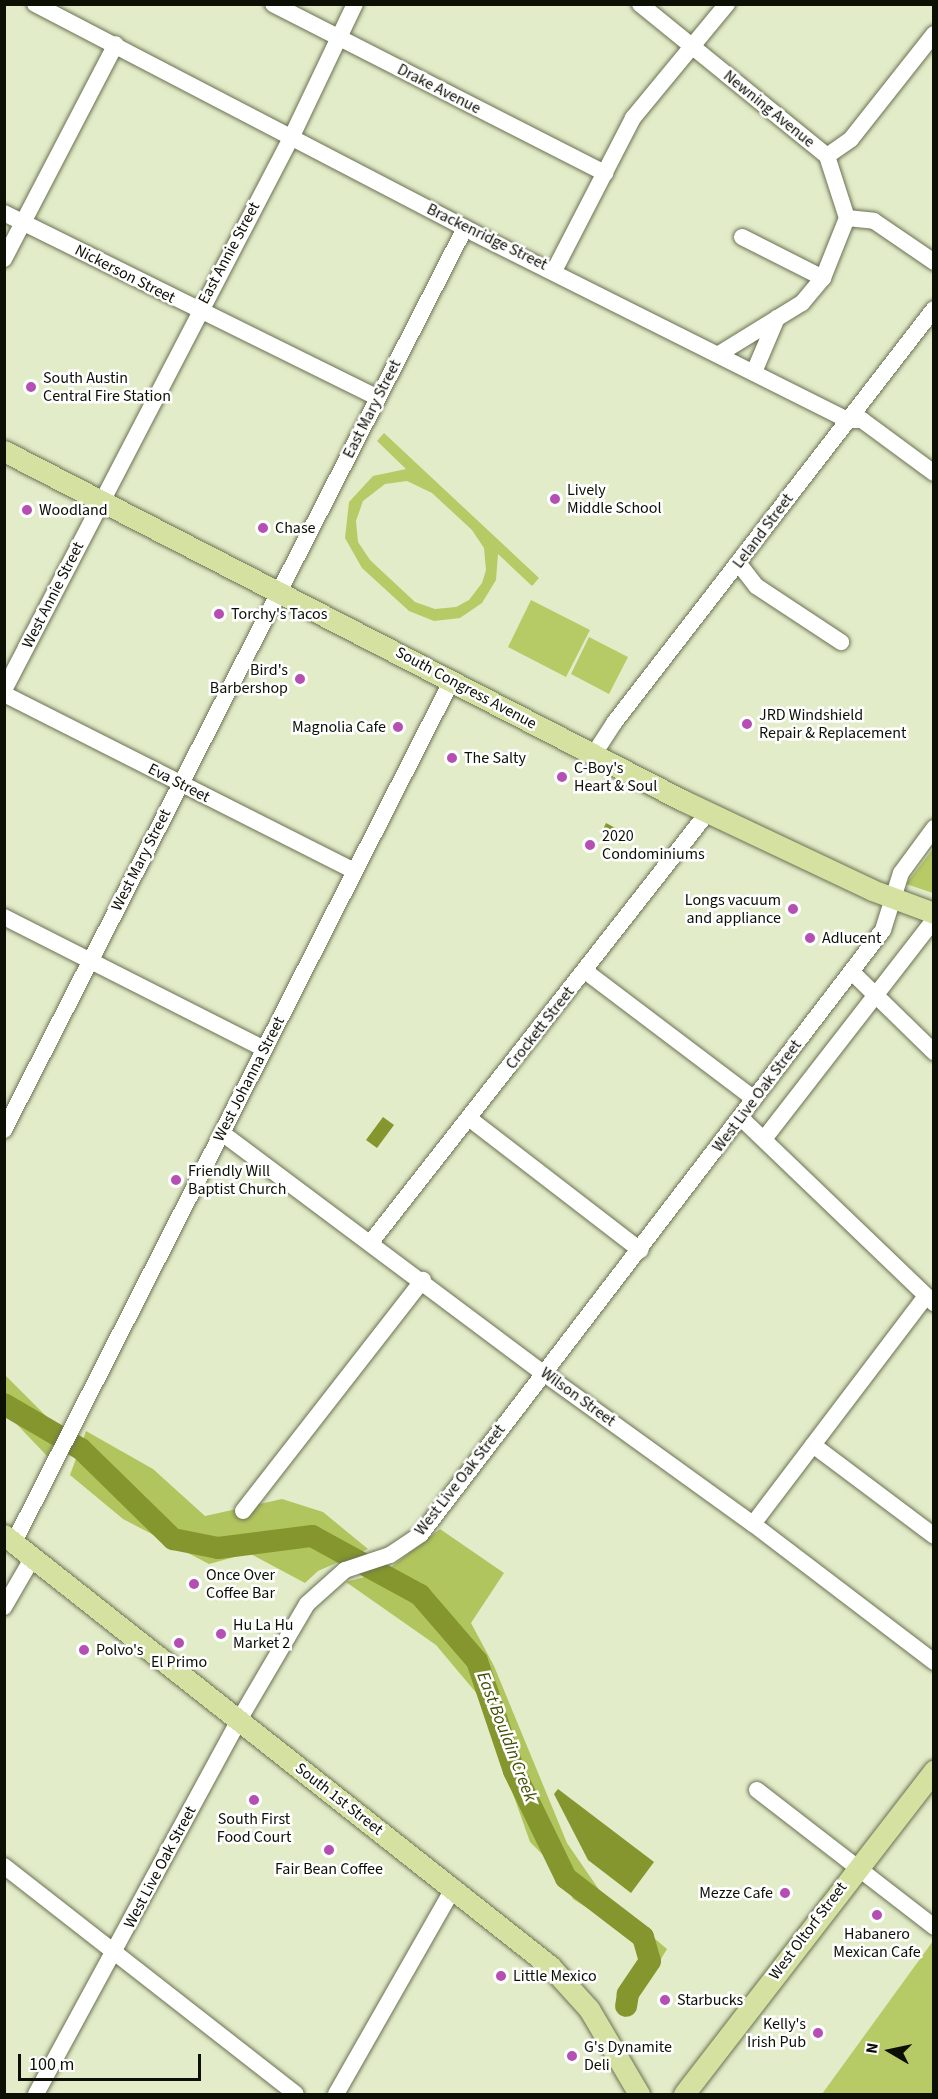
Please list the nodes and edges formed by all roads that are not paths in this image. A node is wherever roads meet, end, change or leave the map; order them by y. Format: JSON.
{"nodes":[{"id":1,"x":35,"y":4,"type":"edge"},
{"id":2,"x":273,"y":4,"type":"edge"},
{"id":3,"x":355,"y":4,"type":"edge"},
{"id":4,"x":640,"y":4,"type":"edge"},
{"id":5,"x":727,"y":4,"type":"edge"},
{"id":6,"x":933,"y":34,"type":"edge"},
{"id":7,"x":338,"y":38,"type":"junction"},
{"id":8,"x":116,"y":44,"type":"junction"},
{"id":9,"x":692,"y":45,"type":"junction"},
{"id":10,"x":292,"y":136,"type":"junction"},
{"id":11,"x":827,"y":156,"type":"junction"},
{"id":12,"x":605,"y":173,"type":"junction"},
{"id":13,"x":4,"y":213,"type":"edge"},
{"id":14,"x":847,"y":218,"type":"junction"},
{"id":15,"x":24,"y":223,"type":"junction"},
{"id":16,"x":465,"y":228,"type":"junction"},
{"id":17,"x":742,"y":237,"type":"dead end"},
{"id":18,"x":4,"y":259,"type":"edge"},
{"id":19,"x":933,"y":262,"type":"edge"},
{"id":20,"x":554,"y":271,"type":"junction"},
{"id":21,"x":823,"y":278,"type":"junction"},
{"id":22,"x":933,"y":309,"type":"edge"},
{"id":23,"x":198,"y":311,"type":"junction"},
{"id":24,"x":777,"y":318,"type":"junction"},
{"id":25,"x":719,"y":354,"type":"junction"},
{"id":26,"x":754,"y":372,"type":"junction"},
{"id":27,"x":377,"y":397,"type":"junction"},
{"id":28,"x":848,"y":420,"type":"junction"},
{"id":29,"x":4,"y":451,"type":"edge"},
{"id":30,"x":933,"y":473,"type":"edge"},
{"id":31,"x":101,"y":500,"type":"junction"},
{"id":32,"x":739,"y":564,"type":"junction"},
{"id":33,"x":278,"y":590,"type":"junction"},
{"id":34,"x":841,"y":642,"type":"dead end"},
{"id":35,"x":452,"y":680,"type":"junction"},
{"id":36,"x":4,"y":692,"type":"edge"},
{"id":37,"x":594,"y":754,"type":"junction"},
{"id":38,"x":180,"y":784,"type":"junction"},
{"id":39,"x":708,"y":812,"type":"junction"},
{"id":40,"x":933,"y":828,"type":"edge"},
{"id":41,"x":354,"y":871,"type":"junction"},
{"id":42,"x":893,"y":899,"type":"junction"},
{"id":43,"x":933,"y":913,"type":"edge"},
{"id":44,"x":4,"y":917,"type":"edge"},
{"id":45,"x":933,"y":920,"type":"edge"},
{"id":46,"x":88,"y":960,"type":"junction"},
{"id":47,"x":585,"y":971,"type":"junction"},
{"id":48,"x":852,"y":972,"type":"junction"},
{"id":49,"x":877,"y":994,"type":"junction"},
{"id":50,"x":264,"y":1049,"type":"junction"},
{"id":51,"x":933,"y":1052,"type":"edge"},
{"id":52,"x":754,"y":1099,"type":"junction"},
{"id":53,"x":740,"y":1117,"type":"junction"},
{"id":54,"x":470,"y":1119,"type":"junction"},
{"id":55,"x":4,"y":1130,"type":"edge"},
{"id":56,"x":222,"y":1133,"type":"junction"},
{"id":57,"x":764,"y":1139,"type":"junction"},
{"id":58,"x":371,"y":1242,"type":"junction"},
{"id":59,"x":640,"y":1250,"type":"junction"},
{"id":60,"x":423,"y":1280,"type":"junction"},
{"id":61,"x":930,"y":1299,"type":"edge"},
{"id":62,"x":542,"y":1372,"type":"junction"},
{"id":63,"x":813,"y":1445,"type":"junction"},
{"id":64,"x":243,"y":1511,"type":"dead end"},
{"id":65,"x":753,"y":1524,"type":"junction"},
{"id":66,"x":933,"y":1536,"type":"edge"},
{"id":67,"x":9,"y":1538,"type":"edge"},
{"id":68,"x":33,"y":1557,"type":"junction"},
{"id":69,"x":4,"y":1607,"type":"edge"},
{"id":70,"x":933,"y":1662,"type":"edge"},
{"id":71,"x":239,"y":1720,"type":"junction"},
{"id":72,"x":933,"y":1770,"type":"edge"},
{"id":73,"x":757,"y":1790,"type":"dead end"},
{"id":74,"x":4,"y":1866,"type":"edge"},
{"id":75,"x":857,"y":1866,"type":"junction"},
{"id":76,"x":453,"y":1887,"type":"junction"},
{"id":77,"x":933,"y":1927,"type":"edge"},
{"id":78,"x":115,"y":1951,"type":"junction"},
{"id":79,"x":36,"y":2094,"type":"edge"},
{"id":80,"x":296,"y":2094,"type":"edge"},
{"id":81,"x":336,"y":2094,"type":"edge"},
{"id":82,"x":639,"y":2094,"type":"edge"},
{"id":83,"x":684,"y":2094,"type":"edge"}],
"edges":[{"from":1,"to":8,"type":"street","name":"Brackenridge Street"},
{"from":2,"to":7,"type":"street","name":"Drake Avenue"},
{"from":3,"to":7,"type":"street","name":"East Annie Street"},
{"from":4,"to":9,"type":"street","name":"Newning Avenue"},
{"from":5,"to":9,"type":"street"},
{"from":6,"to":11,"type":"street"},
{"from":7,"to":10,"type":"street","name":"East Annie Street"},
{"from":7,"to":12,"type":"street","name":"Drake Avenue"},
{"from":8,"to":10,"type":"street","name":"Brackenridge Street"},
{"from":8,"to":15,"type":"street"},
{"from":9,"to":11,"type":"street","name":"Newning Avenue"},
{"from":9,"to":12,"type":"street"},
{"from":10,"to":16,"type":"street","name":"Brackenridge Street"},
{"from":10,"to":23,"type":"street","name":"East Annie Street"},
{"from":11,"to":14,"type":"street","name":"Newning Avenue"},
{"from":12,"to":20,"type":"street"},
{"from":13,"to":15,"type":"street","name":"Nickerson Street"},
{"from":14,"to":19,"type":"street"},
{"from":14,"to":21,"type":"street"},
{"from":15,"to":18,"type":"street"},
{"from":15,"to":23,"type":"street","name":"Nickerson Street"},
{"from":16,"to":20,"type":"street","name":"Brackenridge Street"},
{"from":16,"to":27,"type":"street","name":"East Mary Street"},
{"from":17,"to":21,"type":"street"},
{"from":20,"to":25,"type":"street","name":"Brackenridge Street"},
{"from":21,"to":24,"type":"street"},
{"from":22,"to":28,"type":"street","name":"Leland Street"},
{"from":23,"to":27,"type":"street","name":"Nickerson Street"},
{"from":23,"to":31,"type":"street","name":"East Annie Street"},
{"from":24,"to":25,"type":"street"},
{"from":24,"to":26,"type":"street"},
{"from":25,"to":26,"type":"street","name":"Brackenridge Street"},
{"from":26,"to":28,"type":"street","name":"Brackenridge Street"},
{"from":27,"to":33,"type":"street","name":"East Mary Street"},
{"from":28,"to":30,"type":"street","name":"Brackenridge Street"},
{"from":28,"to":32,"type":"street","name":"Leland Street"},
{"from":29,"to":31,"type":"main road","name":"South Congress Avenue"},
{"from":31,"to":33,"type":"main road","name":"South Congress Avenue"},
{"from":31,"to":36,"type":"street","name":"West Annie Street"},
{"from":32,"to":34,"type":"street"},
{"from":32,"to":37,"type":"street","name":"Leland Street"},
{"from":33,"to":35,"type":"main road","name":"South Congress Avenue"},
{"from":33,"to":38,"type":"street","name":"West Mary Street"},
{"from":35,"to":37,"type":"main road","name":"South Congress Avenue"},
{"from":35,"to":41,"type":"street","name":"West Johanna Street"},
{"from":36,"to":38,"type":"street","name":"Eva Street"},
{"from":37,"to":39,"type":"main road","name":"South Congress Avenue"},
{"from":38,"to":41,"type":"street","name":"Eva Street"},
{"from":38,"to":46,"type":"street","name":"West Mary Street"},
{"from":39,"to":42,"type":"main road","name":"South Congress Avenue"},
{"from":39,"to":47,"type":"street","name":"Crockett Street"},
{"from":40,"to":42,"type":"street","name":"West Live Oak Street"},
{"from":41,"to":50,"type":"street","name":"West Johanna Street"},
{"from":42,"to":43,"type":"main road","name":"South Congress Avenue"},
{"from":42,"to":48,"type":"street","name":"West Live Oak Street"},
{"from":44,"to":46,"type":"street"},
{"from":45,"to":49,"type":"street"},
{"from":46,"to":50,"type":"street"},
{"from":46,"to":55,"type":"street","name":"West Mary Street"},
{"from":47,"to":52,"type":"street"},
{"from":47,"to":54,"type":"street","name":"Crockett Street"},
{"from":48,"to":49,"type":"street"},
{"from":48,"to":52,"type":"street","name":"West Live Oak Street"},
{"from":49,"to":51,"type":"street"},
{"from":49,"to":57,"type":"street"},
{"from":50,"to":56,"type":"street","name":"West Johanna Street"},
{"from":52,"to":53,"type":"street","name":"West Live Oak Street"},
{"from":53,"to":57,"type":"street"},
{"from":53,"to":59,"type":"street","name":"West Live Oak Street"},
{"from":54,"to":58,"type":"street","name":"Crockett Street"},
{"from":54,"to":59,"type":"street"},
{"from":56,"to":58,"type":"street","name":"Wilson Street"},
{"from":56,"to":67,"type":"street","name":"West Johanna Street"},
{"from":57,"to":61,"type":"street"},
{"from":58,"to":60,"type":"street","name":"Wilson Street"},
{"from":59,"to":62,"type":"street","name":"West Live Oak Street"},
{"from":60,"to":62,"type":"street","name":"Wilson Street"},
{"from":60,"to":64,"type":"street"},
{"from":61,"to":63,"type":"street"},
{"from":62,"to":65,"type":"street","name":"Wilson Street"},
{"from":62,"to":71,"type":"street","name":"West Live Oak Street"},
{"from":63,"to":65,"type":"street"},
{"from":63,"to":66,"type":"street"},
{"from":65,"to":70,"type":"street","name":"Wilson Street"},
{"from":67,"to":68,"type":"main road","name":"South 1st Street"},
{"from":68,"to":69,"type":"street"},
{"from":68,"to":71,"type":"main road","name":"South 1st Street"},
{"from":71,"to":76,"type":"main road","name":"South 1st Street"},
{"from":71,"to":78,"type":"street","name":"West Live Oak Street"},
{"from":72,"to":75,"type":"main road","name":"West Oltorf Street"},
{"from":73,"to":75,"type":"street"},
{"from":74,"to":78,"type":"street"},
{"from":75,"to":77,"type":"street"},
{"from":75,"to":83,"type":"main road","name":"West Oltorf Street"},
{"from":76,"to":81,"type":"street"},
{"from":76,"to":82,"type":"main road","name":"South 1st Street"},
{"from":78,"to":79,"type":"street","name":"West Live Oak Street"},
{"from":78,"to":80,"type":"street"}]}
